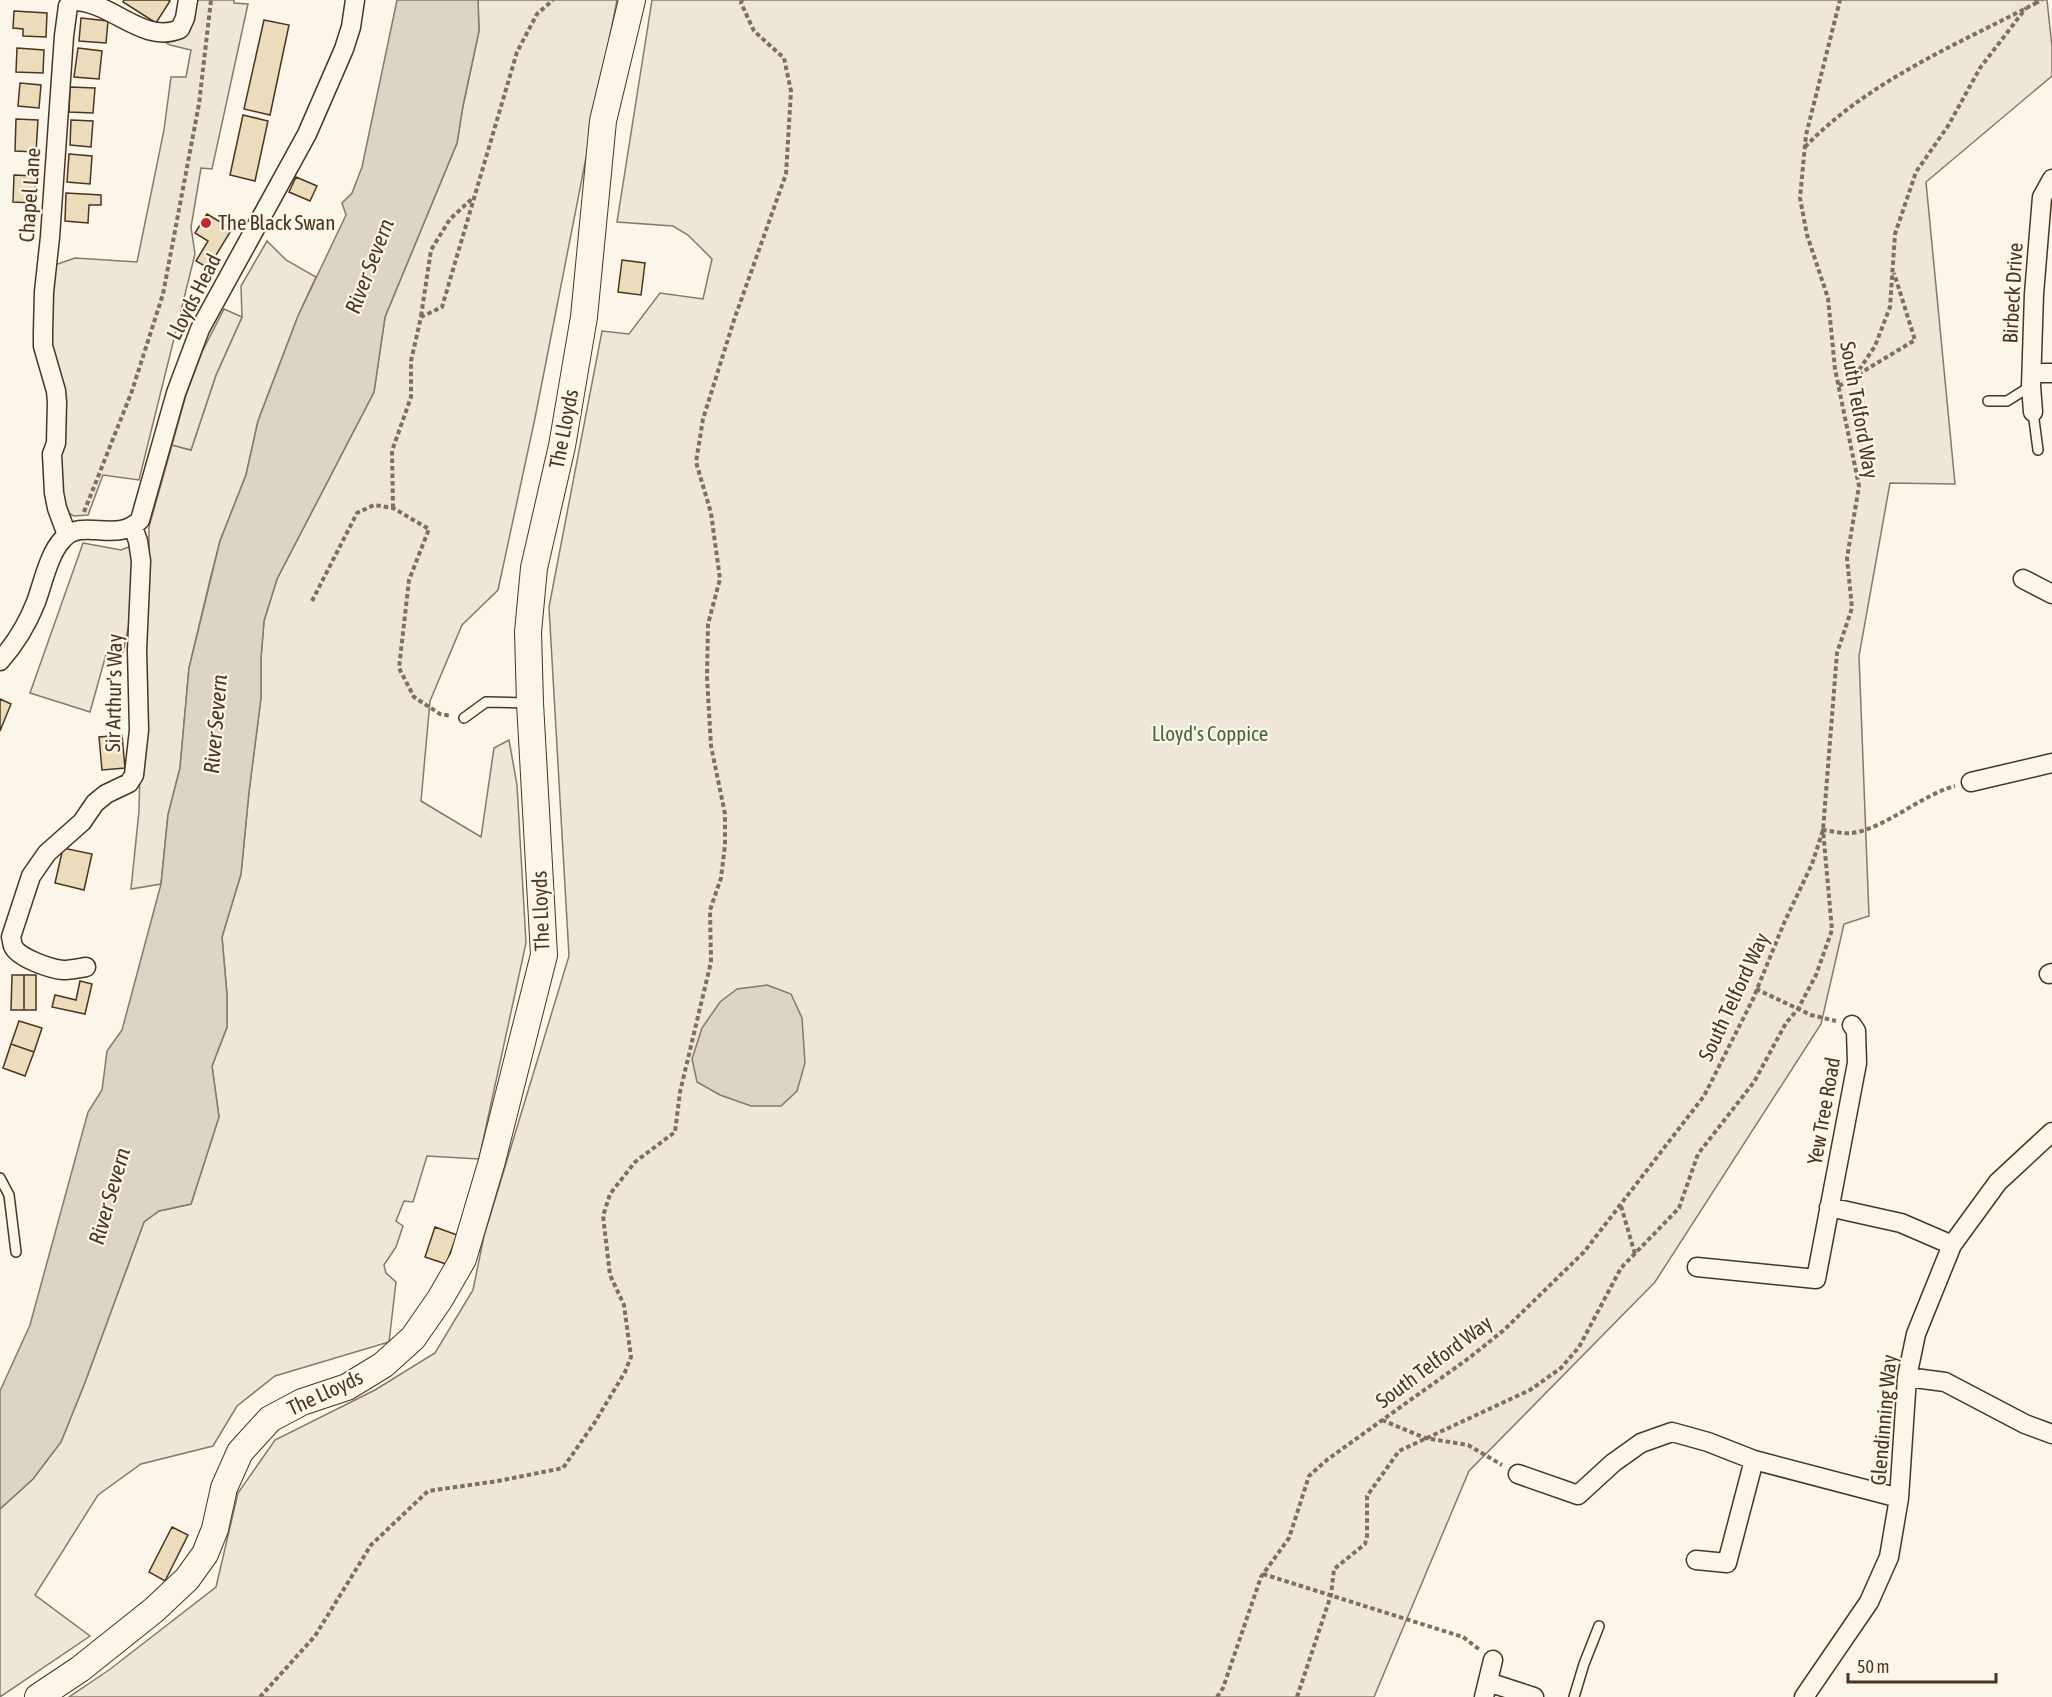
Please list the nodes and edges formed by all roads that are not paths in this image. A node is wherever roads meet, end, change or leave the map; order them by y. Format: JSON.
{"nodes":[{"id":1,"x":85,"y":0,"type":"edge"},
{"id":2,"x":188,"y":0,"type":"edge"},
{"id":3,"x":355,"y":0,"type":"edge"},
{"id":4,"x":633,"y":0,"type":"edge"},
{"id":5,"x":2052,"y":179,"type":"edge"},
{"id":6,"x":2052,"y":373,"type":"edge"},
{"id":7,"x":2032,"y":380,"type":"junction"},
{"id":8,"x":1988,"y":402,"type":"dead end"},
{"id":9,"x":2033,"y":412,"type":"joint"},
{"id":10,"x":2038,"y":450,"type":"dead end"},
{"id":11,"x":133,"y":527,"type":"junction"},
{"id":12,"x":72,"y":533,"type":"junction"},
{"id":13,"x":2022,"y":579,"type":"dead end"},
{"id":14,"x":2052,"y":594,"type":"edge"},
{"id":15,"x":0,"y":660,"type":"edge"},
{"id":16,"x":530,"y":703,"type":"junction"},
{"id":17,"x":464,"y":718,"type":"road end"},
{"id":18,"x":2052,"y":763,"type":"edge"},
{"id":19,"x":1971,"y":782,"type":"road end"},
{"id":20,"x":86,"y":967,"type":"dead end"},
{"id":21,"x":1851,"y":1024,"type":"road end"},
{"id":22,"x":2051,"y":1134,"type":"edge"},
{"id":23,"x":0,"y":1178,"type":"edge"},
{"id":24,"x":1830,"y":1207,"type":"junction"},
{"id":25,"x":1952,"y":1245,"type":"junction"},
{"id":26,"x":16,"y":1252,"type":"dead end"},
{"id":27,"x":1697,"y":1267,"type":"dead end"},
{"id":28,"x":1907,"y":1377,"type":"junction"},
{"id":29,"x":2052,"y":1434,"type":"edge"},
{"id":30,"x":1754,"y":1460,"type":"junction"},
{"id":31,"x":1518,"y":1474,"type":"road end"},
{"id":32,"x":1899,"y":1498,"type":"junction"},
{"id":33,"x":1696,"y":1560,"type":"dead end"},
{"id":34,"x":1599,"y":1626,"type":"dead end"},
{"id":35,"x":1493,"y":1660,"type":"road end"},
{"id":36,"x":1486,"y":1689,"type":"edge"},
{"id":37,"x":38,"y":1697,"type":"edge"},
{"id":38,"x":1534,"y":1697,"type":"edge"},
{"id":39,"x":1574,"y":1697,"type":"edge"},
{"id":40,"x":1804,"y":1697,"type":"edge"}],
"edges":[{"from":1,"to":2,"type":"street","name":"Chapel Lane"},
{"from":1,"to":12,"type":"street","name":"Chapel Lane"},
{"from":3,"to":11,"type":"street","name":"Lloyds Head"},
{"from":4,"to":16,"type":"street","name":"The Lloyds"},
{"from":5,"to":7,"type":"street","name":"Birbeck Drive"},
{"from":6,"to":7,"type":"street"},
{"from":7,"to":8,"type":"lane"},
{"from":7,"to":9,"type":"street","name":"Birbeck Drive"},
{"from":9,"to":10,"type":"lane"},
{"from":11,"to":12,"type":"street"},
{"from":11,"to":20,"type":"street","name":"Sir Arthur's Way"},
{"from":12,"to":15,"type":"street"},
{"from":13,"to":14,"type":"street"},
{"from":16,"to":17,"type":"lane"},
{"from":16,"to":37,"type":"street","name":"The Lloyds"},
{"from":18,"to":19,"type":"street"},
{"from":21,"to":24,"type":"street","name":"Yew Tree Road"},
{"from":22,"to":25,"type":"street","name":"Glendinning Way"},
{"from":23,"to":26,"type":"lane"},
{"from":24,"to":25,"type":"street"},
{"from":24,"to":27,"type":"street","name":"Yew Tree Road"},
{"from":25,"to":28,"type":"street","name":"Glendinning Way"},
{"from":28,"to":29,"type":"street"},
{"from":28,"to":32,"type":"street","name":"Glendinning Way"},
{"from":30,"to":31,"type":"street"},
{"from":30,"to":32,"type":"street"},
{"from":30,"to":33,"type":"street"},
{"from":32,"to":40,"type":"street","name":"Glendinning Way"},
{"from":34,"to":39,"type":"lane"},
{"from":35,"to":36,"type":"street"},
{"from":36,"to":38,"type":"street"}]}
